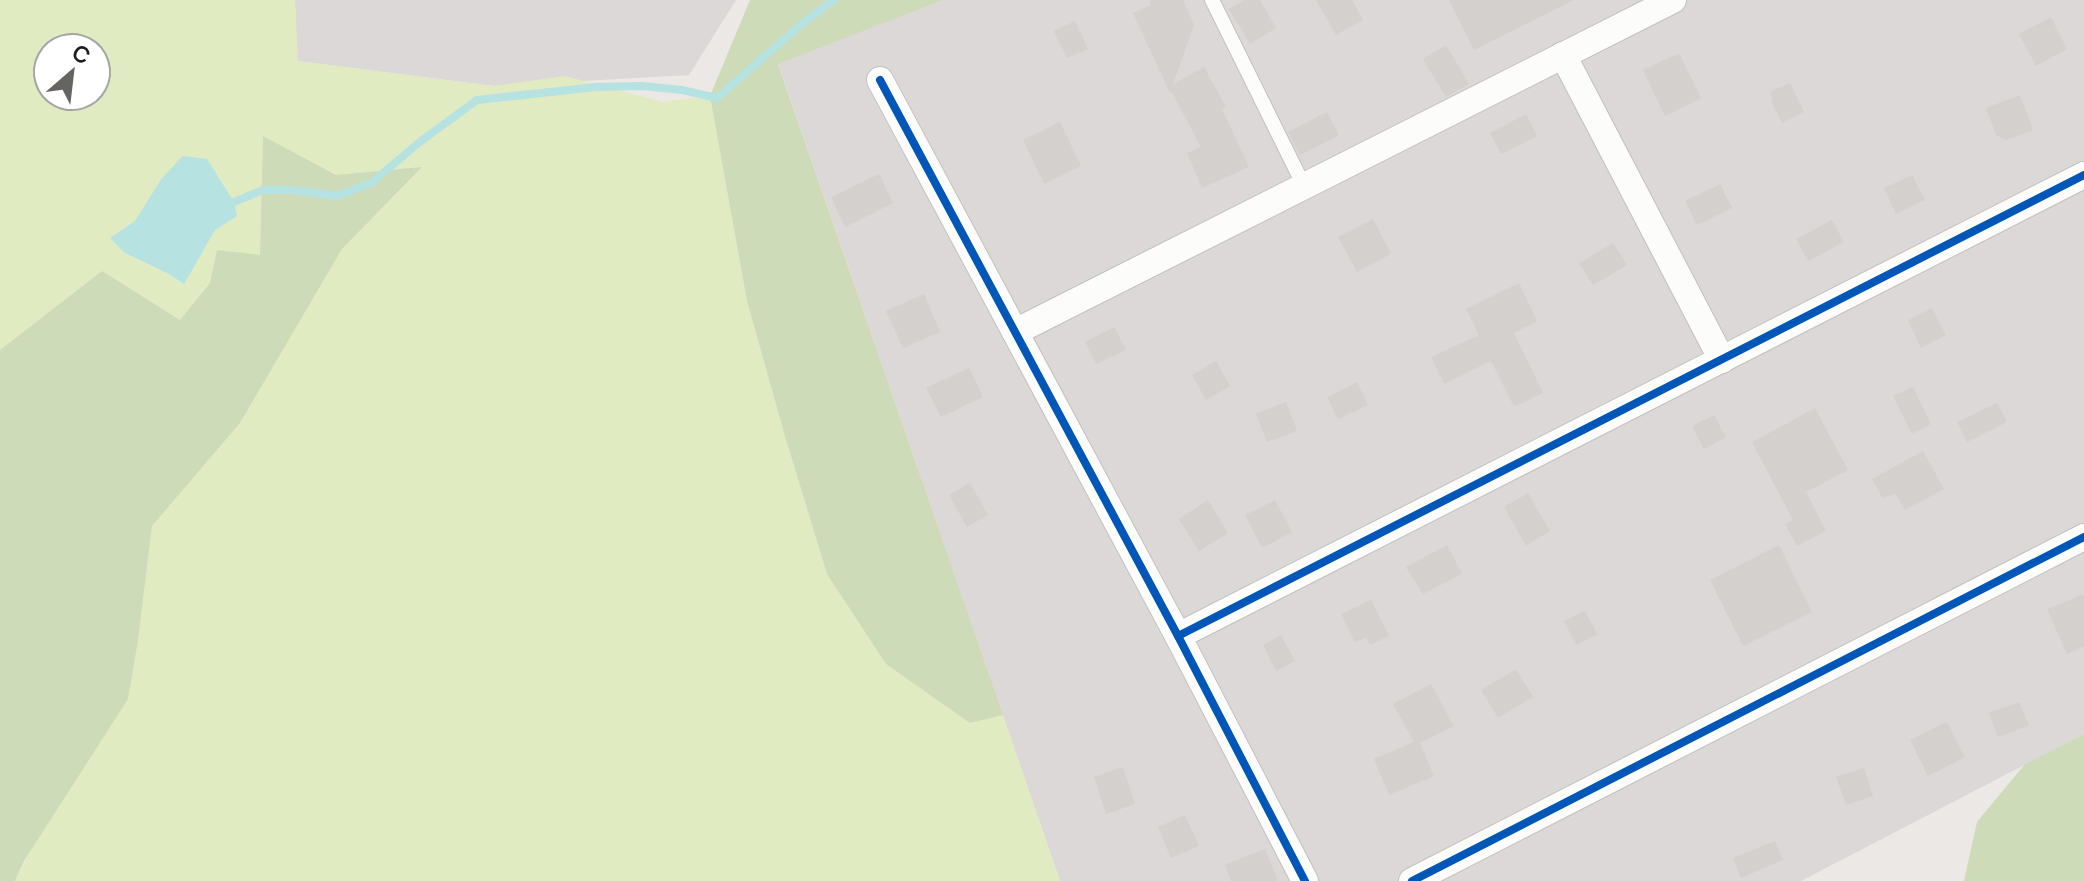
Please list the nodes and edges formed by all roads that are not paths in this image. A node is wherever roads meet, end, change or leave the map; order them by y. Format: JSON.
{"nodes":[{"id":1,"x":1212,"y":0,"type":"edge"},
{"id":2,"x":1673,"y":0,"type":"edge"},
{"id":3,"x":1563,"y":55,"type":"junction"},
{"id":4,"x":880,"y":80,"type":"dead end"},
{"id":5,"x":2084,"y":175,"type":"edge"},
{"id":6,"x":1304,"y":186,"type":"junction"},
{"id":7,"x":1015,"y":332,"type":"junction"},
{"id":8,"x":1722,"y":360,"type":"junction"},
{"id":9,"x":2084,"y":537,"type":"edge"},
{"id":10,"x":1178,"y":636,"type":"junction"},
{"id":11,"x":1305,"y":881,"type":"edge"},
{"id":12,"x":1412,"y":881,"type":"edge"}],
"edges":[{"from":1,"to":6,"type":"lane"},
{"from":2,"to":3,"type":"street"},
{"from":3,"to":6,"type":"street"},
{"from":3,"to":8,"type":"street"},
{"from":4,"to":7,"type":"street"},
{"from":5,"to":8,"type":"street"},
{"from":6,"to":7,"type":"street"},
{"from":7,"to":10,"type":"street"},
{"from":8,"to":10,"type":"street"},
{"from":9,"to":12,"type":"street"},
{"from":10,"to":11,"type":"street"}]}
